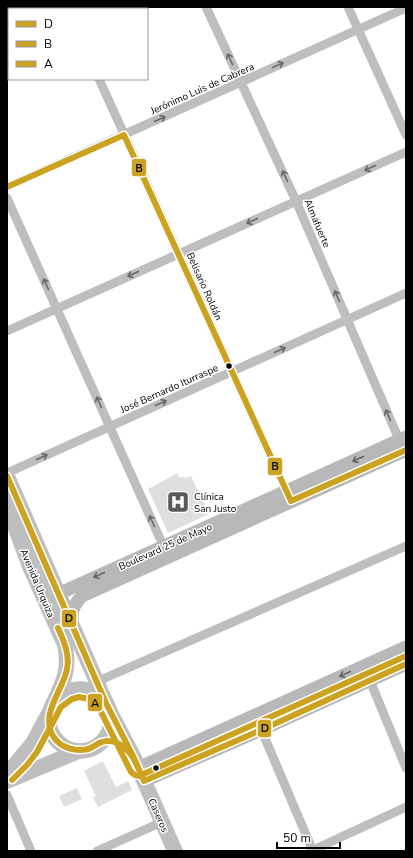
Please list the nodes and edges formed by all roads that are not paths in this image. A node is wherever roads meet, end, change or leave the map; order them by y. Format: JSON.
{"nodes":[{"id":1,"x":206,"y":7,"type":"edge"},
{"id":2,"x":348,"y":7,"type":"edge"},
{"id":3,"x":406,"y":8,"type":"edge"},
{"id":4,"x":359,"y":30,"type":"junction"},
{"id":5,"x":99,"y":80,"type":"edge"},
{"id":6,"x":241,"y":82,"type":"junction"},
{"id":7,"x":124,"y":135,"type":"junction"},
{"id":8,"x":406,"y":135,"type":"edge"},
{"id":9,"x":406,"y":152,"type":"edge"},
{"id":10,"x":7,"y":187,"type":"edge"},
{"id":11,"x":7,"y":198,"type":"edge"},
{"id":12,"x":296,"y":201,"type":"junction"},
{"id":13,"x":178,"y":254,"type":"junction"},
{"id":14,"x":406,"y":294,"type":"edge"},
{"id":15,"x":57,"y":308,"type":"junction"},
{"id":16,"x":347,"y":320,"type":"junction"},
{"id":17,"x":7,"y":330,"type":"edge"},
{"id":18,"x":232,"y":372,"type":"junction"},
{"id":19,"x":110,"y":426,"type":"junction"},
{"id":20,"x":404,"y":445,"type":"edge"},
{"id":21,"x":7,"y":474,"type":"edge"},
{"id":22,"x":288,"y":497,"type":"junction"},
{"id":23,"x":7,"y":505,"type":"edge"},
{"id":24,"x":406,"y":546,"type":"edge"},
{"id":25,"x":166,"y":552,"type":"junction"},
{"id":26,"x":58,"y":594,"type":"junction"},
{"id":27,"x":74,"y":631,"type":"junction"},
{"id":28,"x":64,"y":643,"type":"junction"},
{"id":29,"x":406,"y":647,"type":"edge"},
{"id":30,"x":406,"y":664,"type":"edge"},
{"id":31,"x":364,"y":666,"type":"junction"},
{"id":32,"x":370,"y":680,"type":"junction"},
{"id":33,"x":96,"y":682,"type":"junction"},
{"id":34,"x":107,"y":706,"type":"junction"},
{"id":35,"x":51,"y":708,"type":"junction"},
{"id":36,"x":255,"y":715,"type":"junction"},
{"id":37,"x":261,"y":730,"type":"junction"},
{"id":38,"x":100,"y":742,"type":"junction"},
{"id":39,"x":79,"y":750,"type":"junction"},
{"id":40,"x":138,"y":768,"type":"junction"},
{"id":41,"x":406,"y":768,"type":"edge"},
{"id":42,"x":7,"y":774,"type":"edge"},
{"id":43,"x":7,"y":781,"type":"edge"},
{"id":44,"x":7,"y":795,"type":"edge"},
{"id":45,"x":406,"y":807,"type":"edge"},
{"id":46,"x":162,"y":822,"type":"junction"},
{"id":47,"x":31,"y":851,"type":"edge"},
{"id":48,"x":97,"y":851,"type":"edge"},
{"id":49,"x":175,"y":851,"type":"edge"},
{"id":50,"x":312,"y":851,"type":"edge"}],
"edges":[{"from":6,"to":1,"type":"street","name":"Almafuerte","one_way":true},
{"from":2,"to":4,"type":"street"},
{"from":3,"to":4,"type":"street","name":"Jerónimo Luis de Cabrera"},
{"from":6,"to":4,"type":"street","name":"Jerónimo Luis de Cabrera","one_way":true},
{"from":4,"to":8,"type":"street"},
{"from":5,"to":7,"type":"street","name":"Belisario Roldán"},
{"from":7,"to":6,"type":"street","name":"Jerónimo Luis de Cabrera","one_way":true},
{"from":12,"to":6,"type":"street","name":"Almafuerte","one_way":true},
{"from":7,"to":10,"type":"street","name":"Jerónimo Luis de Cabrera"},
{"from":7,"to":13,"type":"street","name":"Belisario Roldán"},
{"from":9,"to":12,"type":"street","one_way":true},
{"from":15,"to":11,"type":"street","one_way":true},
{"from":12,"to":13,"type":"street","one_way":true},
{"from":16,"to":12,"type":"street","name":"Almafuerte","one_way":true},
{"from":13,"to":15,"type":"street","one_way":true},
{"from":13,"to":18,"type":"street","name":"Belisario Roldán"},
{"from":14,"to":16,"type":"street","name":"José Bernardo Iturraspe"},
{"from":15,"to":17,"type":"street"},
{"from":19,"to":15,"type":"street","one_way":true},
{"from":18,"to":16,"type":"street","name":"José Bernardo Iturraspe","one_way":true},
{"from":20,"to":16,"type":"street","name":"Almafuerte","one_way":true},
{"from":19,"to":18,"type":"street","name":"José Bernardo Iturraspe","one_way":true},
{"from":18,"to":22,"type":"street","name":"Belisario Roldán"},
{"from":21,"to":19,"type":"street","name":"José Bernardo Iturraspe","one_way":true},
{"from":25,"to":19,"type":"street","one_way":true},
{"from":20,"to":22,"type":"main road","name":"Boulevard 25 de Mayo"},
{"from":21,"to":26,"type":"main road","name":"Avenida Urquiza"},
{"from":22,"to":25,"type":"main road","name":"Boulevard 25 de Mayo"},
{"from":23,"to":28,"type":"main road","name":"Avenida Urquiza"},
{"from":24,"to":33,"type":"street"},
{"from":25,"to":26,"type":"main road","name":"Boulevard 25 de Mayo","one_way":true},
{"from":25,"to":27,"type":"main road","name":"Boulevard 25 de Mayo"},
{"from":26,"to":27,"type":"main road","name":"Avenida Urquiza"},
{"from":26,"to":28,"type":"main road"},
{"from":27,"to":33,"type":"main road","name":"Avenida Urquiza"},
{"from":28,"to":35,"type":"main road","name":"Avenida Urquiza"},
{"from":29,"to":31,"type":"main road"},
{"from":30,"to":32,"type":"main road"},
{"from":31,"to":32,"type":"street"},
{"from":31,"to":36,"type":"main road","one_way":true},
{"from":32,"to":37,"type":"main road"},
{"from":32,"to":41,"type":"street"},
{"from":33,"to":34,"type":"main road","name":"Avenida Urquiza"},
{"from":34,"to":35,"type":"main road"},
{"from":34,"to":38,"type":"main road"},
{"from":34,"to":40,"type":"main road","name":"Caseros"},
{"from":35,"to":39,"type":"main road"},
{"from":35,"to":42,"type":"main road","name":"Avenida Urquiza"},
{"from":36,"to":37,"type":"street"},
{"from":36,"to":40,"type":"main road"},
{"from":37,"to":40,"type":"main road"},
{"from":37,"to":50,"type":"street"},
{"from":38,"to":39,"type":"main road"},
{"from":38,"to":40,"type":"main road","name":"Caseros"},
{"from":39,"to":43,"type":"main road"},
{"from":40,"to":46,"type":"main road","name":"Caseros"},
{"from":44,"to":47,"type":"street"},
{"from":45,"to":50,"type":"street"},
{"from":46,"to":48,"type":"street"},
{"from":46,"to":49,"type":"main road","name":"Caseros"}]}
